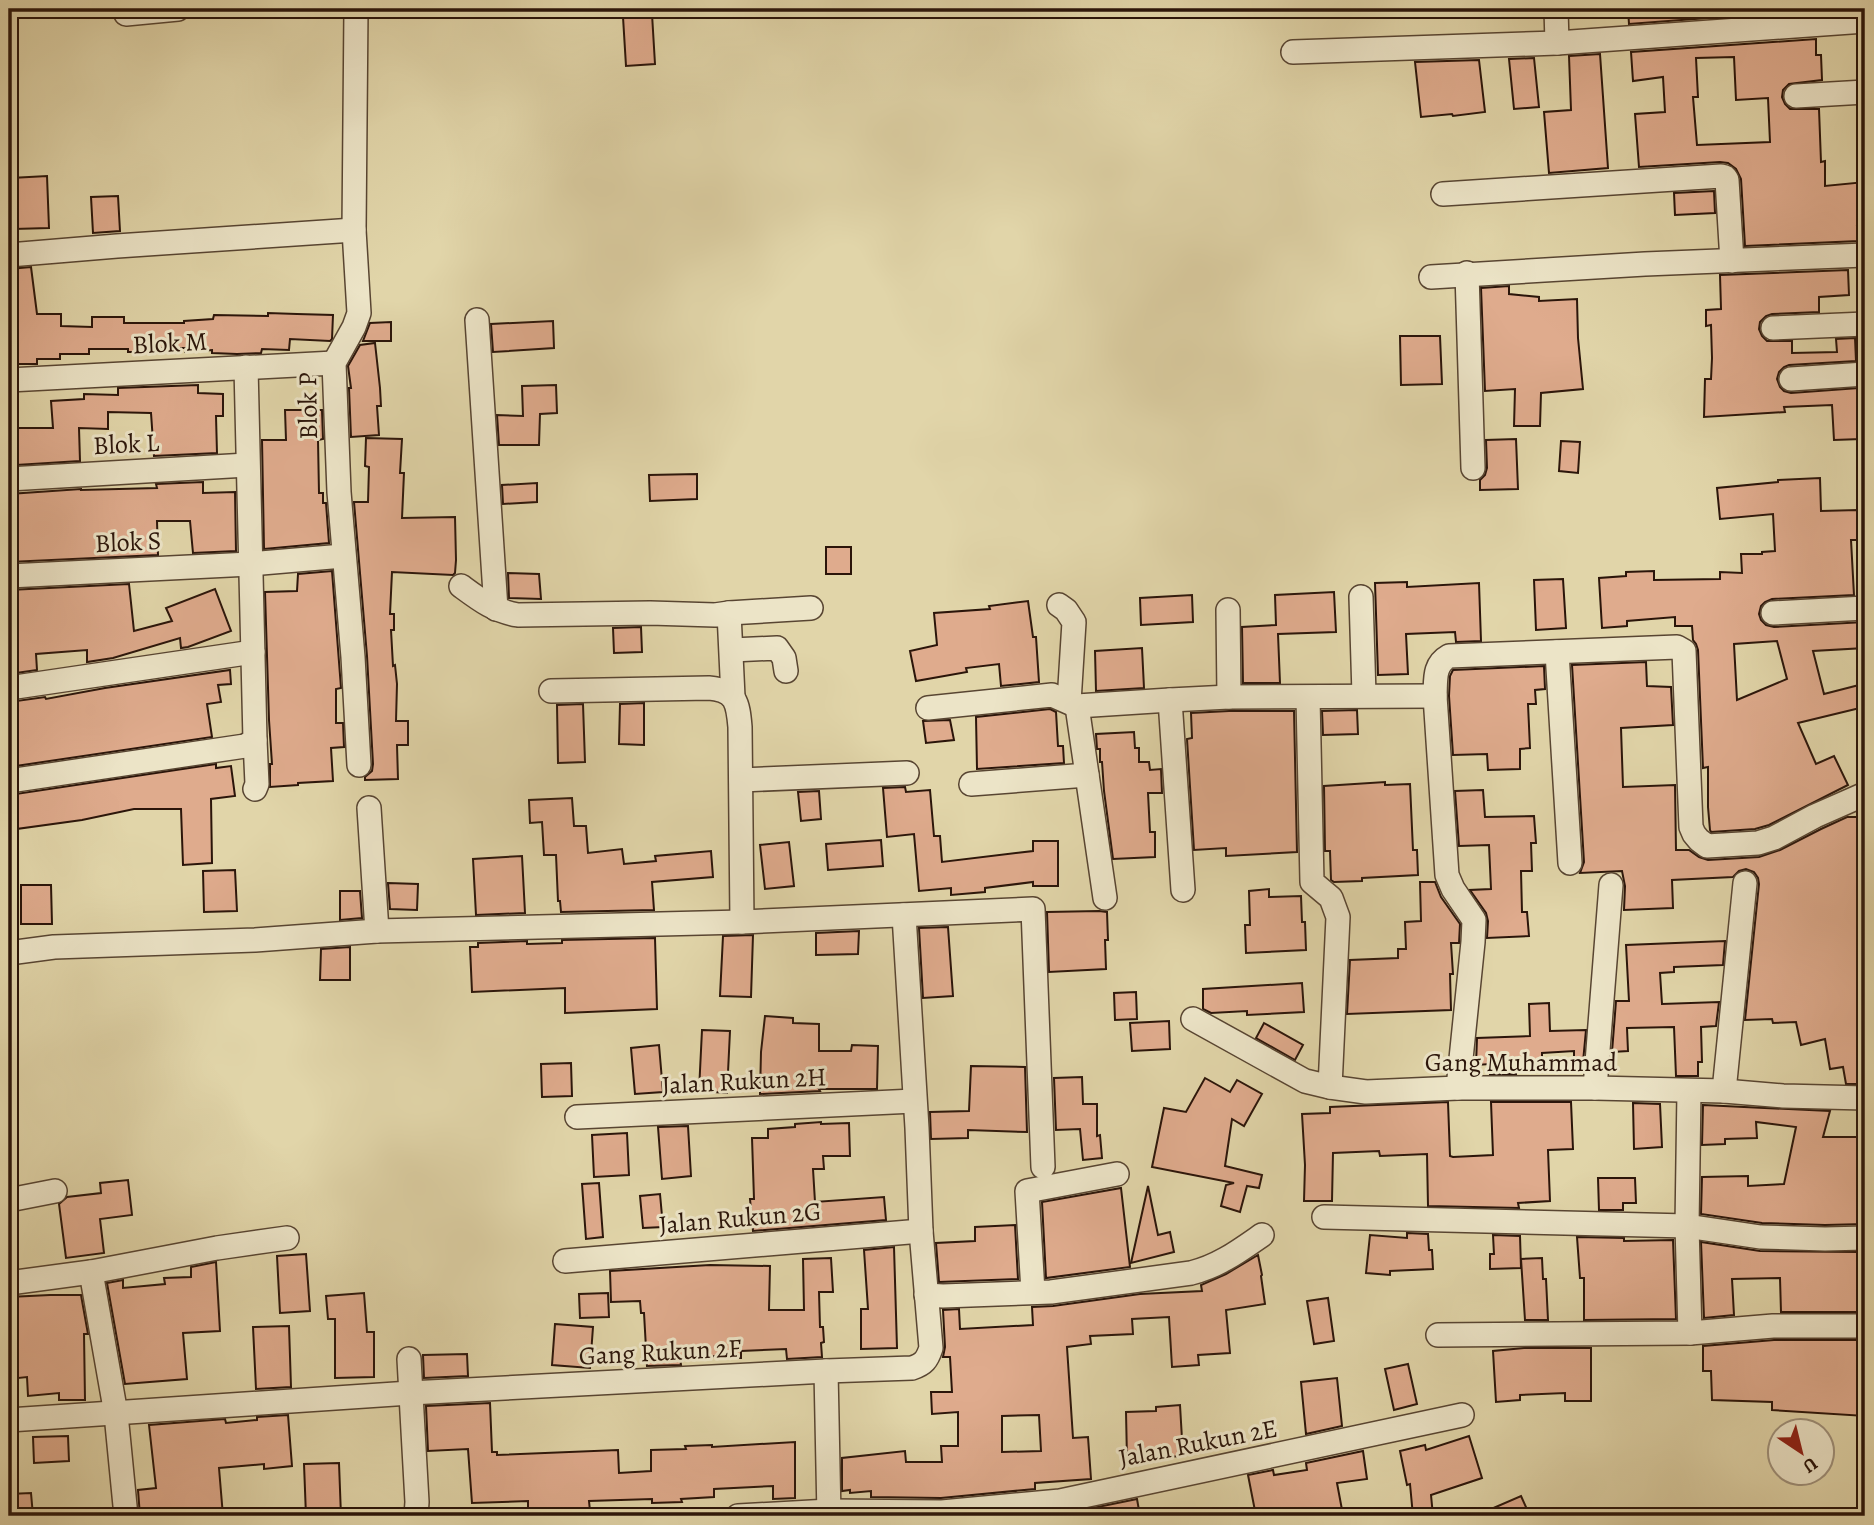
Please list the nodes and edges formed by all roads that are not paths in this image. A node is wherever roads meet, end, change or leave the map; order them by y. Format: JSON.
{"nodes":[{"id":1,"x":178,"y":9,"type":"edge"},
{"id":2,"x":356,"y":9,"type":"edge"},
{"id":3,"x":1556,"y":9,"type":"edge"},
{"id":4,"x":126,"y":14,"type":"dead end"},
{"id":5,"x":1865,"y":21,"type":"edge"},
{"id":6,"x":1557,"y":43,"type":"junction"},
{"id":7,"x":1293,"y":52,"type":"dead end"},
{"id":8,"x":1865,"y":92,"type":"edge"},
{"id":9,"x":1796,"y":96,"type":"dead end"},
{"id":10,"x":1443,"y":194,"type":"dead end"},
{"id":11,"x":354,"y":230,"type":"junction"},
{"id":12,"x":9,"y":255,"type":"edge"},
{"id":13,"x":1865,"y":256,"type":"edge"},
{"id":14,"x":1732,"y":261,"type":"junction"},
{"id":15,"x":1467,"y":273,"type":"junction"},
{"id":16,"x":1431,"y":276,"type":"dead end"},
{"id":17,"x":477,"y":320,"type":"dead end"},
{"id":18,"x":1865,"y":324,"type":"edge"},
{"id":19,"x":1773,"y":328,"type":"dead end"},
{"id":20,"x":334,"y":363,"type":"junction"},
{"id":21,"x":246,"y":367,"type":"junction"},
{"id":22,"x":1865,"y":374,"type":"edge"},
{"id":23,"x":1791,"y":379,"type":"dead end"},
{"id":24,"x":9,"y":380,"type":"edge"},
{"id":25,"x":247,"y":465,"type":"junction"},
{"id":26,"x":1473,"y":468,"type":"dead end"},
{"id":27,"x":9,"y":479,"type":"edge"},
{"id":28,"x":343,"y":556,"type":"junction"},
{"id":29,"x":250,"y":564,"type":"junction"},
{"id":30,"x":9,"y":576,"type":"edge"},
{"id":31,"x":461,"y":586,"type":"dead end"},
{"id":32,"x":1361,"y":597,"type":"dead end"},
{"id":33,"x":1059,"y":606,"type":"dead end"},
{"id":34,"x":811,"y":608,"type":"dead end"},
{"id":35,"x":1865,"y":608,"type":"edge"},
{"id":36,"x":496,"y":609,"type":"junction"},
{"id":37,"x":1228,"y":610,"type":"dead end"},
{"id":38,"x":1773,"y":612,"type":"dead end"},
{"id":39,"x":729,"y":613,"type":"junction"},
{"id":40,"x":732,"y":650,"type":"junction"},
{"id":41,"x":253,"y":652,"type":"junction"},
{"id":42,"x":1557,"y":652,"type":"junction"},
{"id":43,"x":786,"y":671,"type":"dead end"},
{"id":44,"x":9,"y":688,"type":"edge"},
{"id":45,"x":551,"y":691,"type":"dead end"},
{"id":46,"x":1364,"y":695,"type":"junction"},
{"id":47,"x":1435,"y":696,"type":"junction"},
{"id":48,"x":733,"y":697,"type":"junction"},
{"id":49,"x":1229,"y":697,"type":"junction"},
{"id":50,"x":1308,"y":698,"type":"junction"},
{"id":51,"x":1170,"y":700,"type":"junction"},
{"id":52,"x":1082,"y":705,"type":"junction"},
{"id":53,"x":928,"y":708,"type":"dead end"},
{"id":54,"x":256,"y":740,"type":"junction"},
{"id":55,"x":359,"y":765,"type":"dead end"},
{"id":56,"x":907,"y":773,"type":"dead end"},
{"id":57,"x":1087,"y":775,"type":"junction"},
{"id":58,"x":741,"y":780,"type":"junction"},
{"id":59,"x":9,"y":781,"type":"edge"},
{"id":60,"x":971,"y":784,"type":"dead end"},
{"id":61,"x":255,"y":789,"type":"dead end"},
{"id":62,"x":1865,"y":794,"type":"edge"},
{"id":63,"x":369,"y":808,"type":"dead end"},
{"id":64,"x":1570,"y":863,"type":"dead end"},
{"id":65,"x":1745,"y":883,"type":"dead end"},
{"id":66,"x":1611,"y":885,"type":"dead end"},
{"id":67,"x":1183,"y":890,"type":"dead end"},
{"id":68,"x":1105,"y":898,"type":"dead end"},
{"id":69,"x":904,"y":915,"type":"junction"},
{"id":70,"x":742,"y":922,"type":"junction"},
{"id":71,"x":377,"y":931,"type":"junction"},
{"id":72,"x":9,"y":953,"type":"edge"},
{"id":73,"x":1193,"y":1019,"type":"dead end"},
{"id":74,"x":1330,"y":1087,"type":"junction"},
{"id":75,"x":1458,"y":1088,"type":"junction"},
{"id":76,"x":1595,"y":1088,"type":"junction"},
{"id":77,"x":1689,"y":1091,"type":"junction"},
{"id":78,"x":1724,"y":1091,"type":"junction"},
{"id":79,"x":1865,"y":1098,"type":"edge"},
{"id":80,"x":914,"y":1101,"type":"junction"},
{"id":81,"x":577,"y":1117,"type":"dead end"},
{"id":82,"x":1044,"y":1167,"type":"dead end"},
{"id":83,"x":1118,"y":1174,"type":"dead end"},
{"id":84,"x":55,"y":1191,"type":"dead end"},
{"id":85,"x":9,"y":1199,"type":"edge"},
{"id":86,"x":1324,"y":1217,"type":"dead end"},
{"id":87,"x":1687,"y":1226,"type":"junction"},
{"id":88,"x":921,"y":1231,"type":"junction"},
{"id":89,"x":1262,"y":1235,"type":"dead end"},
{"id":90,"x":287,"y":1238,"type":"dead end"},
{"id":91,"x":1865,"y":1238,"type":"edge"},
{"id":92,"x":565,"y":1261,"type":"dead end"},
{"id":93,"x":91,"y":1272,"type":"junction"},
{"id":94,"x":9,"y":1283,"type":"edge"},
{"id":95,"x":1033,"y":1293,"type":"junction"},
{"id":96,"x":926,"y":1295,"type":"junction"},
{"id":97,"x":1865,"y":1326,"type":"edge"},
{"id":98,"x":1689,"y":1334,"type":"junction"},
{"id":99,"x":1438,"y":1335,"type":"dead end"},
{"id":100,"x":409,"y":1359,"type":"dead end"},
{"id":101,"x":826,"y":1371,"type":"junction"},
{"id":102,"x":410,"y":1393,"type":"junction"},
{"id":103,"x":116,"y":1414,"type":"junction"},
{"id":104,"x":1462,"y":1415,"type":"dead end"},
{"id":105,"x":9,"y":1420,"type":"edge"},
{"id":106,"x":829,"y":1513,"type":"edge"},
{"id":107,"x":126,"y":1516,"type":"edge"},
{"id":108,"x":416,"y":1516,"type":"edge"},
{"id":109,"x":738,"y":1516,"type":"edge"}],
"edges":[{"from":1,"to":4,"type":"street"},
{"from":2,"to":11,"type":"street","name":"Blok P"},
{"from":3,"to":6,"type":"street"},
{"from":5,"to":6,"type":"street"},
{"from":6,"to":7,"type":"street"},
{"from":8,"to":9,"type":"street"},
{"from":10,"to":14,"type":"street"},
{"from":11,"to":12,"type":"street"},
{"from":11,"to":20,"type":"street","name":"Blok P"},
{"from":13,"to":14,"type":"street"},
{"from":14,"to":15,"type":"street"},
{"from":15,"to":16,"type":"street"},
{"from":15,"to":26,"type":"street"},
{"from":17,"to":36,"type":"street"},
{"from":18,"to":19,"type":"street"},
{"from":20,"to":21,"type":"street","name":"Blok M"},
{"from":20,"to":28,"type":"street","name":"Blok P"},
{"from":21,"to":24,"type":"street","name":"Blok M"},
{"from":21,"to":25,"type":"street"},
{"from":22,"to":23,"type":"street"},
{"from":25,"to":27,"type":"street","name":"Blok L"},
{"from":25,"to":29,"type":"street"},
{"from":28,"to":29,"type":"street","name":"Blok S"},
{"from":28,"to":55,"type":"street","name":"Blok P"},
{"from":29,"to":30,"type":"street","name":"Blok S"},
{"from":29,"to":41,"type":"street"},
{"from":31,"to":36,"type":"street"},
{"from":32,"to":46,"type":"street"},
{"from":33,"to":52,"type":"street"},
{"from":34,"to":39,"type":"street"},
{"from":35,"to":38,"type":"street"},
{"from":36,"to":39,"type":"street"},
{"from":37,"to":49,"type":"street"},
{"from":39,"to":40,"type":"street"},
{"from":40,"to":43,"type":"street"},
{"from":40,"to":48,"type":"street"},
{"from":41,"to":44,"type":"street"},
{"from":41,"to":54,"type":"street"},
{"from":42,"to":47,"type":"street"},
{"from":42,"to":62,"type":"street"},
{"from":42,"to":64,"type":"street"},
{"from":45,"to":48,"type":"street"},
{"from":46,"to":47,"type":"street"},
{"from":46,"to":50,"type":"street"},
{"from":47,"to":75,"type":"street"},
{"from":48,"to":58,"type":"street"},
{"from":49,"to":50,"type":"street"},
{"from":49,"to":51,"type":"street"},
{"from":50,"to":74,"type":"street"},
{"from":51,"to":52,"type":"street"},
{"from":51,"to":67,"type":"street"},
{"from":52,"to":53,"type":"street"},
{"from":52,"to":57,"type":"street"},
{"from":54,"to":59,"type":"street"},
{"from":54,"to":61,"type":"street"},
{"from":56,"to":58,"type":"street"},
{"from":57,"to":60,"type":"street"},
{"from":57,"to":68,"type":"street"},
{"from":58,"to":70,"type":"street"},
{"from":63,"to":71,"type":"street"},
{"from":65,"to":78,"type":"street"},
{"from":66,"to":76,"type":"street"},
{"from":69,"to":70,"type":"street"},
{"from":69,"to":80,"type":"street"},
{"from":69,"to":82,"type":"street"},
{"from":70,"to":71,"type":"street"},
{"from":71,"to":72,"type":"street"},
{"from":73,"to":74,"type":"street","name":"Gang Muhammad"},
{"from":74,"to":75,"type":"street","name":"Gang Muhammad"},
{"from":75,"to":76,"type":"street","name":"Gang Muhammad"},
{"from":76,"to":77,"type":"street","name":"Gang Muhammad"},
{"from":77,"to":78,"type":"street","name":"Gang Muhammad"},
{"from":77,"to":87,"type":"street"},
{"from":78,"to":79,"type":"street","name":"Gang Muhammad"},
{"from":80,"to":81,"type":"street","name":"Jalan Rukun 2H"},
{"from":80,"to":88,"type":"street"},
{"from":83,"to":95,"type":"street"},
{"from":84,"to":85,"type":"street"},
{"from":86,"to":87,"type":"street"},
{"from":87,"to":91,"type":"street"},
{"from":87,"to":98,"type":"street"},
{"from":88,"to":92,"type":"street","name":"Jalan Rukun 2G"},
{"from":88,"to":96,"type":"street"},
{"from":89,"to":95,"type":"street"},
{"from":90,"to":93,"type":"street"},
{"from":93,"to":94,"type":"street"},
{"from":93,"to":103,"type":"street"},
{"from":95,"to":96,"type":"street"},
{"from":96,"to":101,"type":"street","name":"Gang Rukun 2F"},
{"from":97,"to":98,"type":"street"},
{"from":98,"to":99,"type":"street"},
{"from":100,"to":102,"type":"street"},
{"from":101,"to":102,"type":"street","name":"Gang Rukun 2F"},
{"from":101,"to":106,"type":"street"},
{"from":102,"to":103,"type":"street","name":"Gang Rukun 2F"},
{"from":102,"to":108,"type":"street"},
{"from":103,"to":105,"type":"street","name":"Gang Rukun 2F"},
{"from":103,"to":107,"type":"street"},
{"from":104,"to":106,"type":"street","name":"Jalan Rukun 2E"},
{"from":106,"to":109,"type":"street","name":"Jalan Rukun 2E"}]}
